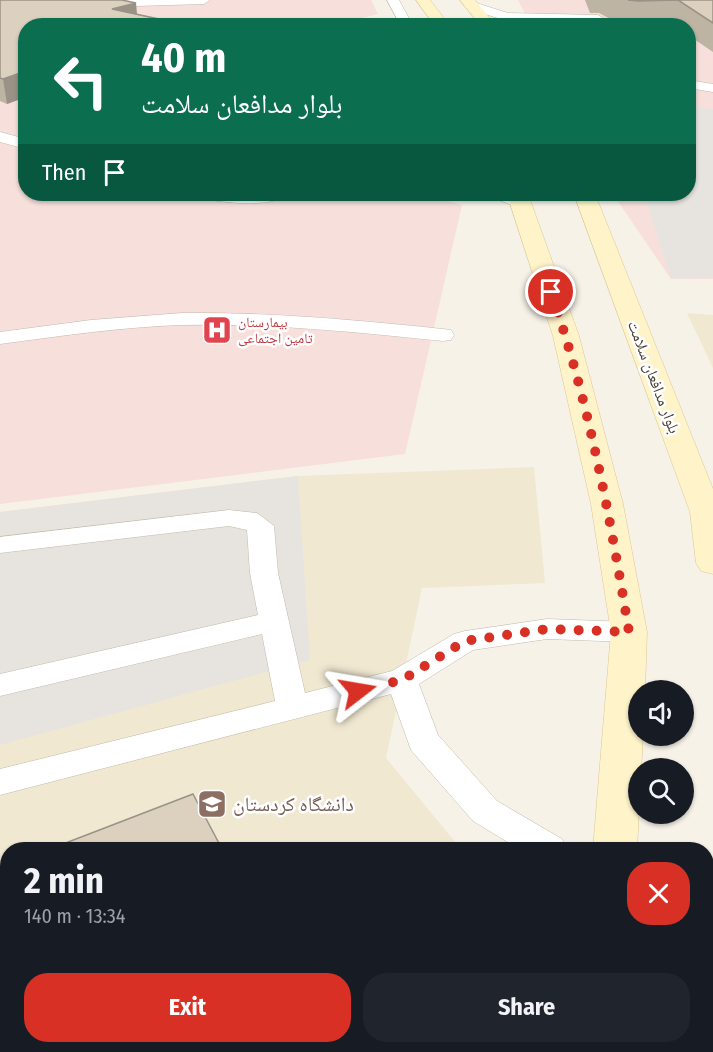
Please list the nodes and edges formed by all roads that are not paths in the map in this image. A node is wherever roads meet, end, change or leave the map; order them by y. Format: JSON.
{"nodes":[{"id":1,"x":204,"y":0,"type":"edge"},
{"id":2,"x":393,"y":0,"type":"edge"},
{"id":3,"x":423,"y":0,"type":"edge"},
{"id":4,"x":551,"y":0,"type":"edge"},
{"id":5,"x":469,"y":2,"type":"edge"},
{"id":6,"x":89,"y":3,"type":"edge"},
{"id":7,"x":403,"y":18,"type":"edge"},
{"id":8,"x":437,"y":18,"type":"edge"},
{"id":9,"x":482,"y":18,"type":"edge"},
{"id":10,"x":525,"y":18,"type":"edge"},
{"id":11,"x":560,"y":18,"type":"edge"},
{"id":12,"x":696,"y":85,"type":"edge"},
{"id":13,"x":713,"y":88,"type":"edge"},
{"id":14,"x":0,"y":137,"type":"edge"},
{"id":15,"x":18,"y":142,"type":"edge"},
{"id":16,"x":514,"y":201,"type":"edge"},
{"id":17,"x":587,"y":201,"type":"edge"},
{"id":18,"x":443,"y":335,"type":"dead end"},
{"id":19,"x":0,"y":338,"type":"edge"},
{"id":20,"x":0,"y":545,"type":"edge"},
{"id":21,"x":713,"y":562,"type":"edge"},
{"id":22,"x":274,"y":621,"type":"junction"},
{"id":23,"x":629,"y":632,"type":"junction"},
{"id":24,"x":402,"y":680,"type":"junction"},
{"id":25,"x":0,"y":685,"type":"edge"},
{"id":26,"x":292,"y":707,"type":"junction"},
{"id":27,"x":0,"y":783,"type":"edge"},
{"id":28,"x":537,"y":842,"type":"edge"},
{"id":29,"x":615,"y":842,"type":"edge"}],
"edges":[{"from":1,"to":6,"type":"lane"},
{"from":2,"to":7,"type":"lane"},
{"from":3,"to":8,"type":"main road"},
{"from":4,"to":11,"type":"lane"},
{"from":5,"to":9,"type":"main road"},
{"from":5,"to":10,"type":"lane"},
{"from":12,"to":13,"type":"lane"},
{"from":14,"to":15,"type":"lane"},
{"from":16,"to":23,"type":"main road"},
{"from":17,"to":21,"type":"main road","name":"بلوار مدافعان سلامت"},
{"from":18,"to":19,"type":"lane"},
{"from":20,"to":22,"type":"lane"},
{"from":22,"to":25,"type":"lane"},
{"from":22,"to":26,"type":"lane"},
{"from":23,"to":24,"type":"lane"},
{"from":23,"to":29,"type":"main road"},
{"from":24,"to":26,"type":"lane"},
{"from":24,"to":28,"type":"lane"},
{"from":26,"to":27,"type":"lane"}]}
